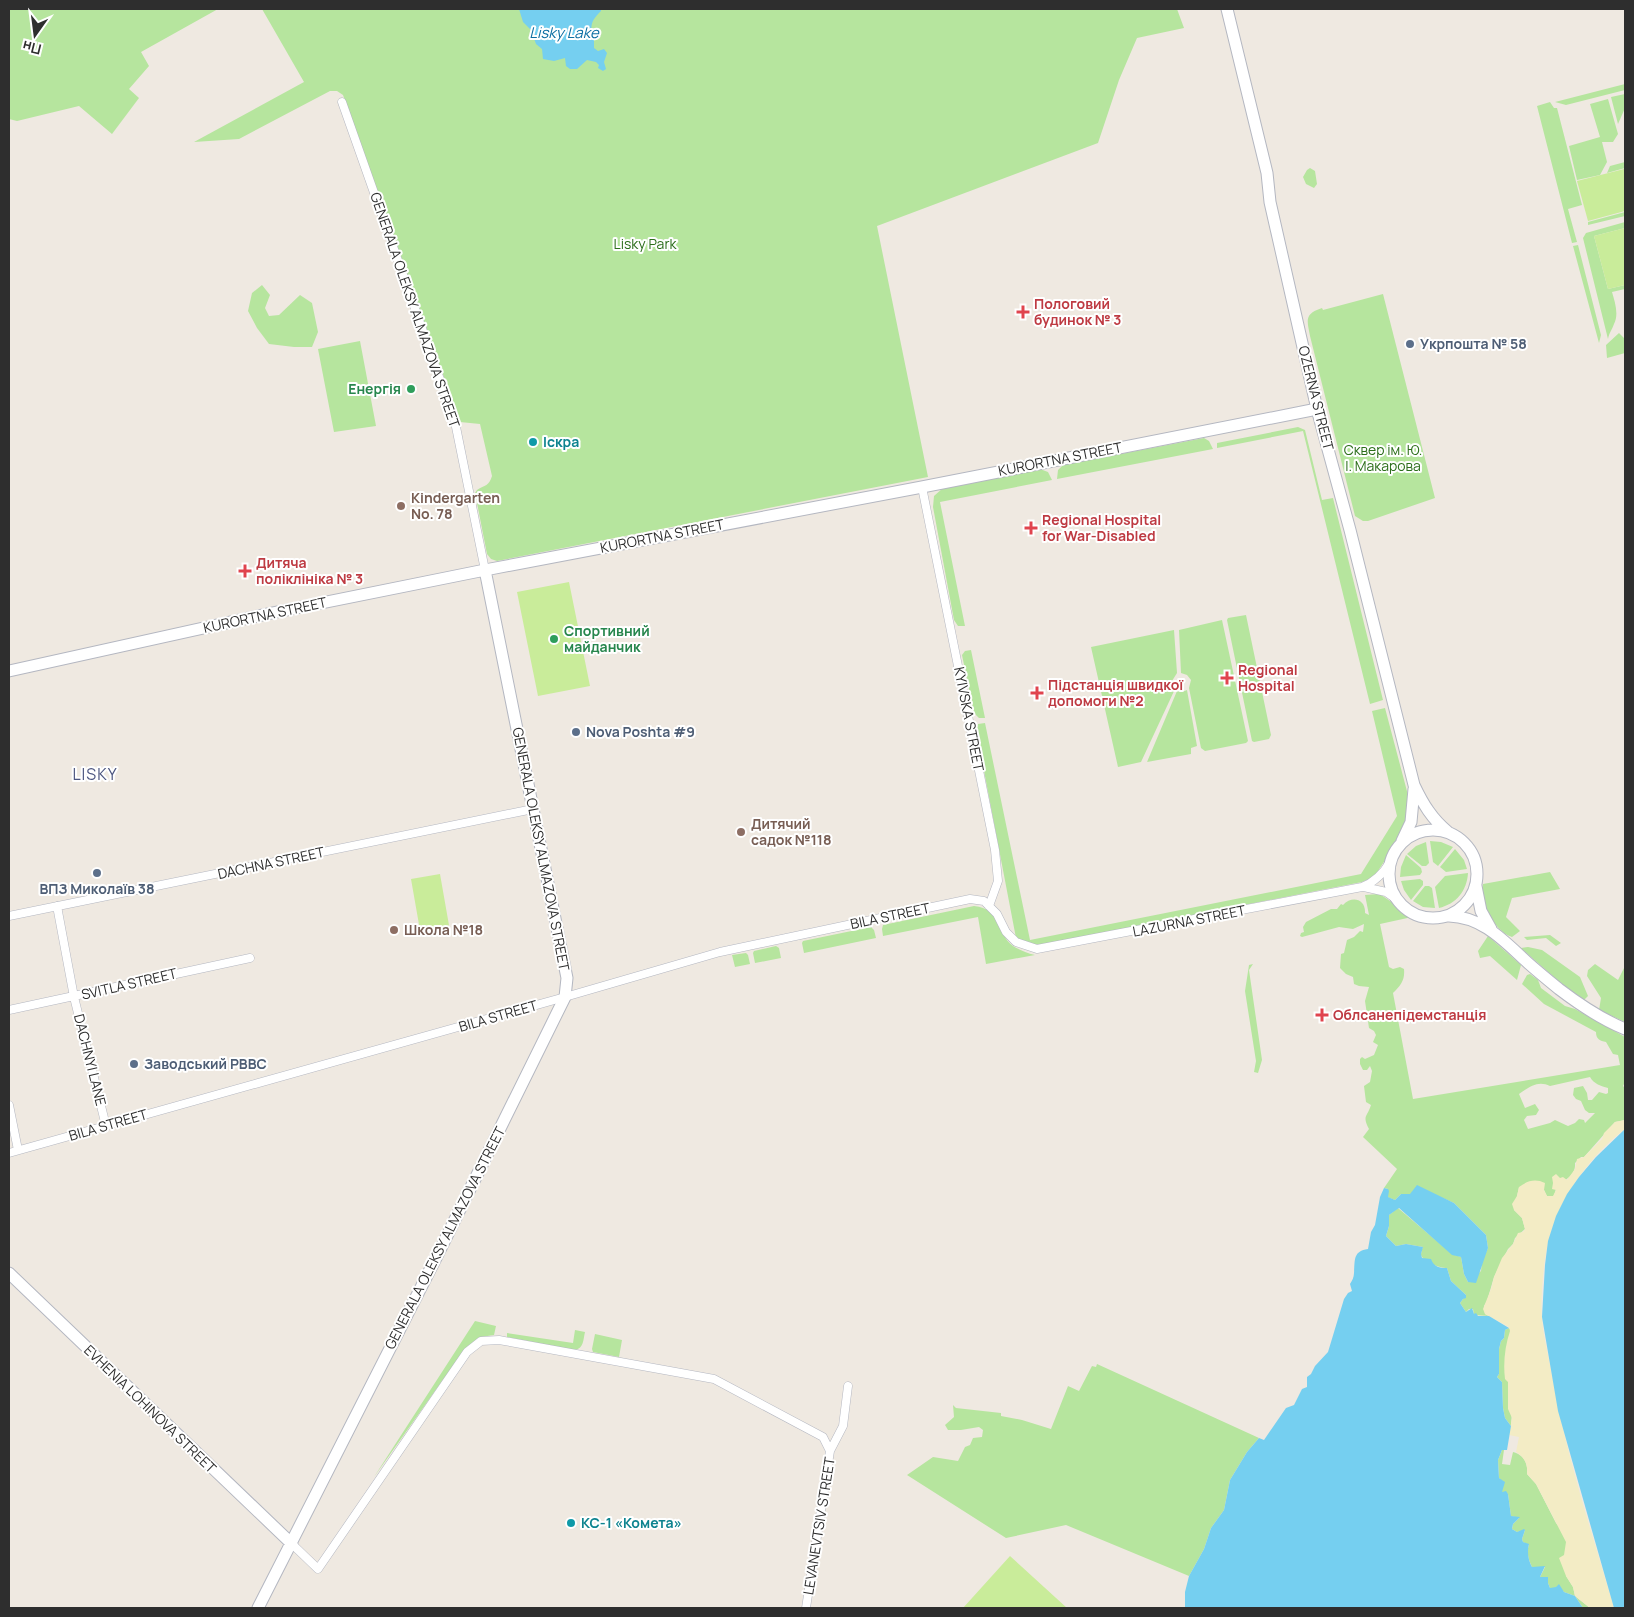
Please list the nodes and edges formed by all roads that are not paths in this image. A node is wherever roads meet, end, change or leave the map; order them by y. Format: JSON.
{"nodes":[{"id":1,"x":1227,"y":9,"type":"edge"},
{"id":2,"x":342,"y":102,"type":"dead end"},
{"id":3,"x":1317,"y":409,"type":"junction"},
{"id":4,"x":922,"y":487,"type":"junction"},
{"id":5,"x":485,"y":570,"type":"junction"},
{"id":6,"x":9,"y":671,"type":"edge"},
{"id":7,"x":1414,"y":785,"type":"junction"},
{"id":8,"x":533,"y":809,"type":"junction"},
{"id":9,"x":1448,"y":832,"type":"junction"},
{"id":10,"x":1400,"y":844,"type":"junction"},
{"id":11,"x":1390,"y":862,"type":"junction"},
{"id":12,"x":1476,"y":886,"type":"junction"},
{"id":13,"x":1362,"y":887,"type":"junction"},
{"id":14,"x":1396,"y":899,"type":"junction"},
{"id":15,"x":57,"y":906,"type":"junction"},
{"id":16,"x":989,"y":906,"type":"junction"},
{"id":17,"x":9,"y":916,"type":"edge"},
{"id":18,"x":1448,"y":916,"type":"junction"},
{"id":19,"x":1494,"y":932,"type":"junction"},
{"id":20,"x":250,"y":958,"type":"dead end"},
{"id":21,"x":74,"y":997,"type":"junction"},
{"id":22,"x":565,"y":998,"type":"junction"},
{"id":23,"x":9,"y":1010,"type":"edge"},
{"id":24,"x":1625,"y":1029,"type":"edge"},
{"id":25,"x":9,"y":1105,"type":"edge"},
{"id":26,"x":106,"y":1126,"type":"junction"},
{"id":27,"x":18,"y":1150,"type":"junction"},
{"id":28,"x":9,"y":1153,"type":"edge"},
{"id":29,"x":9,"y":1274,"type":"edge"},
{"id":30,"x":848,"y":1386,"type":"dead end"},
{"id":31,"x":830,"y":1451,"type":"junction"},
{"id":32,"x":292,"y":1544,"type":"junction"},
{"id":33,"x":258,"y":1608,"type":"edge"},
{"id":34,"x":806,"y":1608,"type":"edge"}],
"edges":[{"from":1,"to":3,"type":"street","name":"OZERNA STREET"},
{"from":2,"to":5,"type":"street","name":"GENERALA OLEKSY ALMAZOVA STREET"},
{"from":3,"to":4,"type":"street","name":"KURORTNA STREET"},
{"from":3,"to":7,"type":"street","name":"OZERNA STREET"},
{"from":4,"to":5,"type":"street","name":"KURORTNA STREET"},
{"from":4,"to":16,"type":"street","name":"KYIVSKA STREET"},
{"from":5,"to":6,"type":"street","name":"KURORTNA STREET"},
{"from":5,"to":8,"type":"street","name":"GENERALA OLEKSY ALMAZOVA STREET"},
{"from":7,"to":9,"type":"street","name":"OZERNA STREET"},
{"from":7,"to":10,"type":"street","name":"OZERNA STREET"},
{"from":8,"to":15,"type":"street","name":"DACHNA STREET"},
{"from":8,"to":22,"type":"street","name":"GENERALA OLEKSY ALMAZOVA STREET"},
{"from":9,"to":10,"type":"street"},
{"from":9,"to":12,"type":"street"},
{"from":10,"to":11,"type":"street"},
{"from":11,"to":13,"type":"street","name":"LAZURNA STREET"},
{"from":11,"to":14,"type":"street"},
{"from":12,"to":18,"type":"street"},
{"from":12,"to":19,"type":"street"},
{"from":13,"to":14,"type":"street","name":"LAZURNA STREET"},
{"from":13,"to":16,"type":"street","name":"LAZURNA STREET"},
{"from":14,"to":18,"type":"street"},
{"from":15,"to":17,"type":"street","name":"DACHNA STREET"},
{"from":15,"to":21,"type":"street","name":"DACHNYI LANE"},
{"from":16,"to":22,"type":"street","name":"BILA STREET"},
{"from":18,"to":19,"type":"street"},
{"from":19,"to":24,"type":"street"},
{"from":20,"to":21,"type":"street","name":"SVITLA STREET"},
{"from":21,"to":23,"type":"street","name":"SVITLA STREET"},
{"from":21,"to":26,"type":"street","name":"DACHNYI LANE"},
{"from":22,"to":26,"type":"street","name":"BILA STREET"},
{"from":22,"to":32,"type":"street","name":"GENERALA OLEKSY ALMAZOVA STREET"},
{"from":25,"to":27,"type":"street"},
{"from":26,"to":27,"type":"street","name":"BILA STREET"},
{"from":27,"to":28,"type":"street","name":"BILA STREET"},
{"from":29,"to":32,"type":"street","name":"EVHENIA LOHINOVA STREET"},
{"from":30,"to":31,"type":"street","name":"LEVANEVTSIV STREET"},
{"from":31,"to":32,"type":"street"},
{"from":31,"to":34,"type":"street","name":"LEVANEVTSIV STREET"},
{"from":32,"to":33,"type":"street","name":"GENERALA OLEKSY ALMAZOVA STREET"}]}
